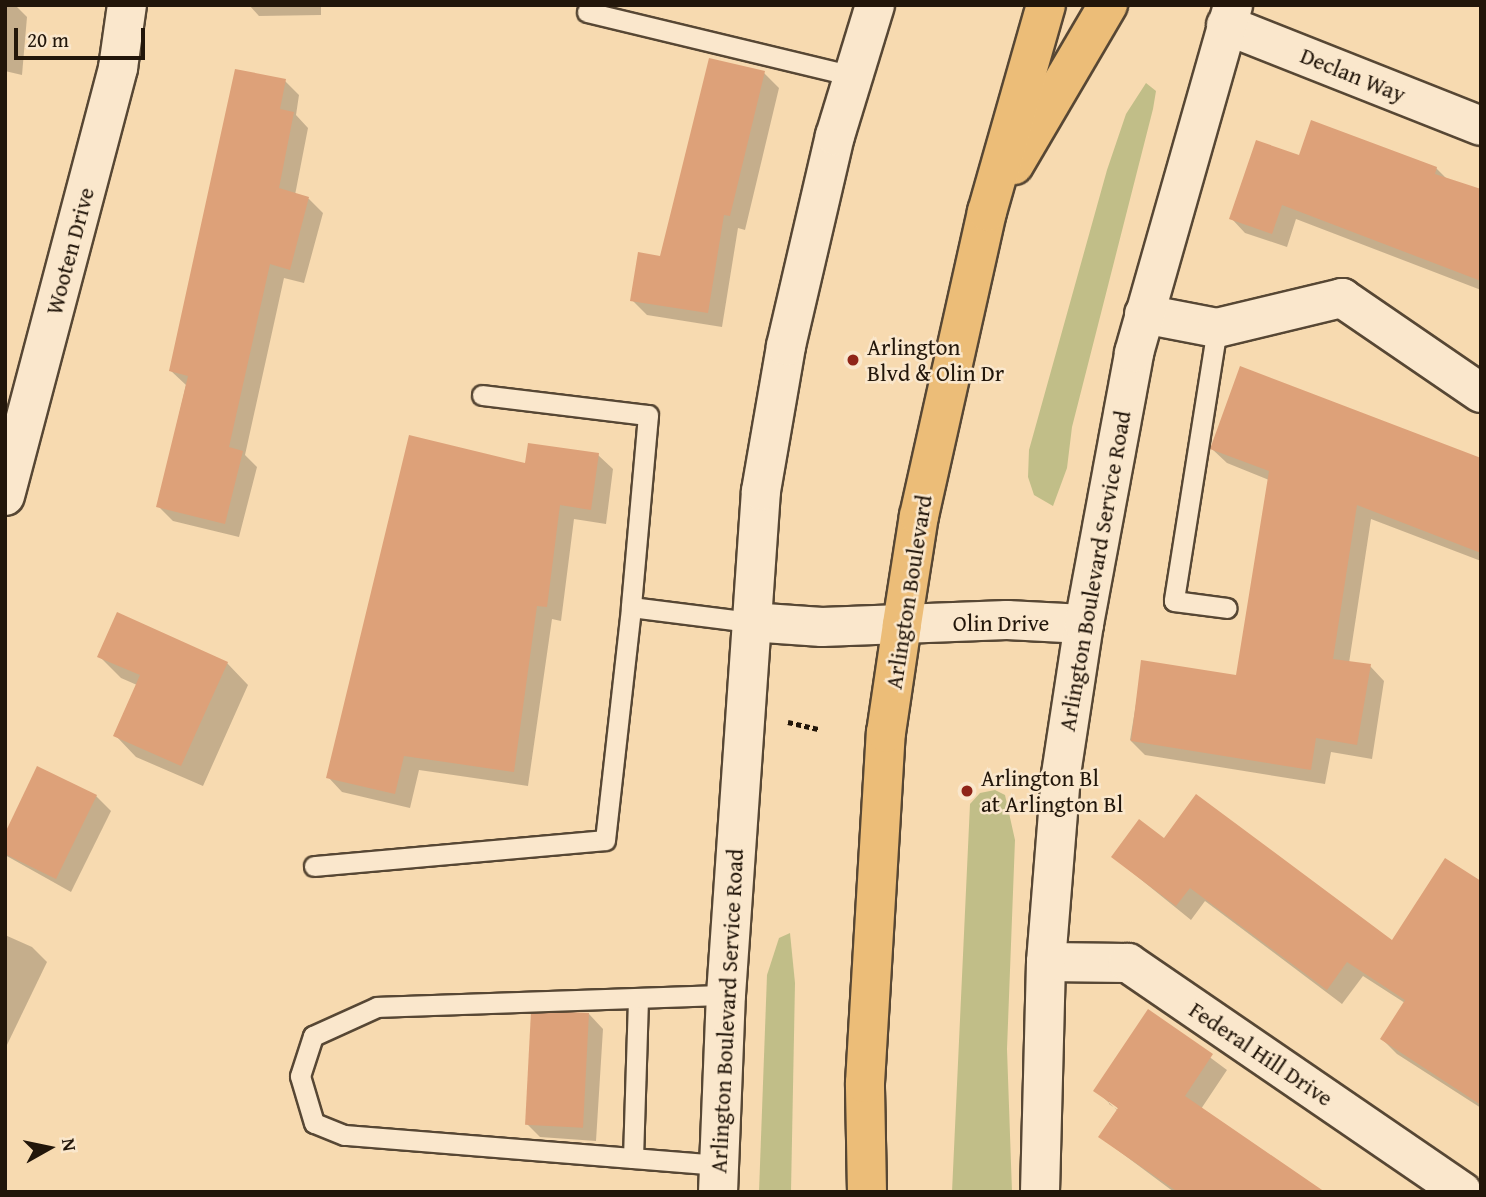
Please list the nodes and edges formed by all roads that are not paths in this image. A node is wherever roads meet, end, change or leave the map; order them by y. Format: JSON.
{"nodes":[{"id":1,"x":127,"y":5,"type":"edge"},
{"id":2,"x":874,"y":5,"type":"edge"},
{"id":3,"x":1046,"y":5,"type":"edge"},
{"id":4,"x":1108,"y":5,"type":"edge"},
{"id":5,"x":587,"y":12,"type":"dead end"},
{"id":6,"x":1230,"y":15,"type":"edge"},
{"id":7,"x":853,"y":76,"type":"junction"},
{"id":8,"x":1481,"y":126,"type":"edge"},
{"id":9,"x":986,"y":212,"type":"junction"},
{"id":10,"x":1144,"y":314,"type":"junction"},
{"id":11,"x":1217,"y":328,"type":"junction"},
{"id":12,"x":1481,"y":393,"type":"edge"},
{"id":13,"x":482,"y":395,"type":"dead end"},
{"id":14,"x":5,"y":496,"type":"edge"},
{"id":15,"x":631,"y":607,"type":"junction"},
{"id":16,"x":1227,"y":608,"type":"dead end"},
{"id":17,"x":750,"y":622,"type":"junction"},
{"id":18,"x":902,"y":624,"type":"junction"},
{"id":19,"x":1084,"y":624,"type":"junction"},
{"id":20,"x":314,"y":866,"type":"dead end"},
{"id":21,"x":1046,"y":962,"type":"junction"},
{"id":22,"x":726,"y":995,"type":"junction"},
{"id":23,"x":638,"y":998,"type":"junction"},
{"id":24,"x":633,"y":1158,"type":"junction"},
{"id":25,"x":719,"y":1178,"type":"edge"},
{"id":26,"x":867,"y":1192,"type":"edge"},
{"id":27,"x":1040,"y":1192,"type":"edge"},
{"id":28,"x":1462,"y":1192,"type":"edge"}],
"edges":[{"from":1,"to":14,"type":"street","name":"Wooten Drive"},
{"from":2,"to":7,"type":"street","name":"Arlington Boulevard Service Road"},
{"from":3,"to":9,"type":"highway","name":"Arlington Boulevard"},
{"from":4,"to":9,"type":"highway"},
{"from":5,"to":7,"type":"lane"},
{"from":6,"to":8,"type":"street","name":"Declan Way"},
{"from":6,"to":10,"type":"street","name":"Arlington Boulevard Service Road"},
{"from":7,"to":17,"type":"street","name":"Arlington Boulevard Service Road"},
{"from":9,"to":18,"type":"highway","name":"Arlington Boulevard"},
{"from":10,"to":11,"type":"street"},
{"from":10,"to":19,"type":"street","name":"Arlington Boulevard Service Road"},
{"from":11,"to":12,"type":"street"},
{"from":11,"to":16,"type":"lane"},
{"from":13,"to":15,"type":"lane"},
{"from":15,"to":17,"type":"lane"},
{"from":15,"to":20,"type":"lane"},
{"from":17,"to":18,"type":"street","name":"Olin Drive"},
{"from":17,"to":22,"type":"street","name":"Arlington Boulevard Service Road"},
{"from":18,"to":19,"type":"street","name":"Olin Drive"},
{"from":18,"to":26,"type":"highway","name":"Arlington Boulevard"},
{"from":19,"to":21,"type":"street","name":"Arlington Boulevard Service Road"},
{"from":21,"to":27,"type":"street","name":"Arlington Boulevard Service Road"},
{"from":21,"to":28,"type":"street","name":"Federal Hill Drive"},
{"from":22,"to":23,"type":"lane"},
{"from":22,"to":25,"type":"street","name":"Arlington Boulevard Service Road"},
{"from":23,"to":24,"type":"lane"},
{"from":23,"to":24,"type":"lane"},
{"from":24,"to":25,"type":"lane"}]}
